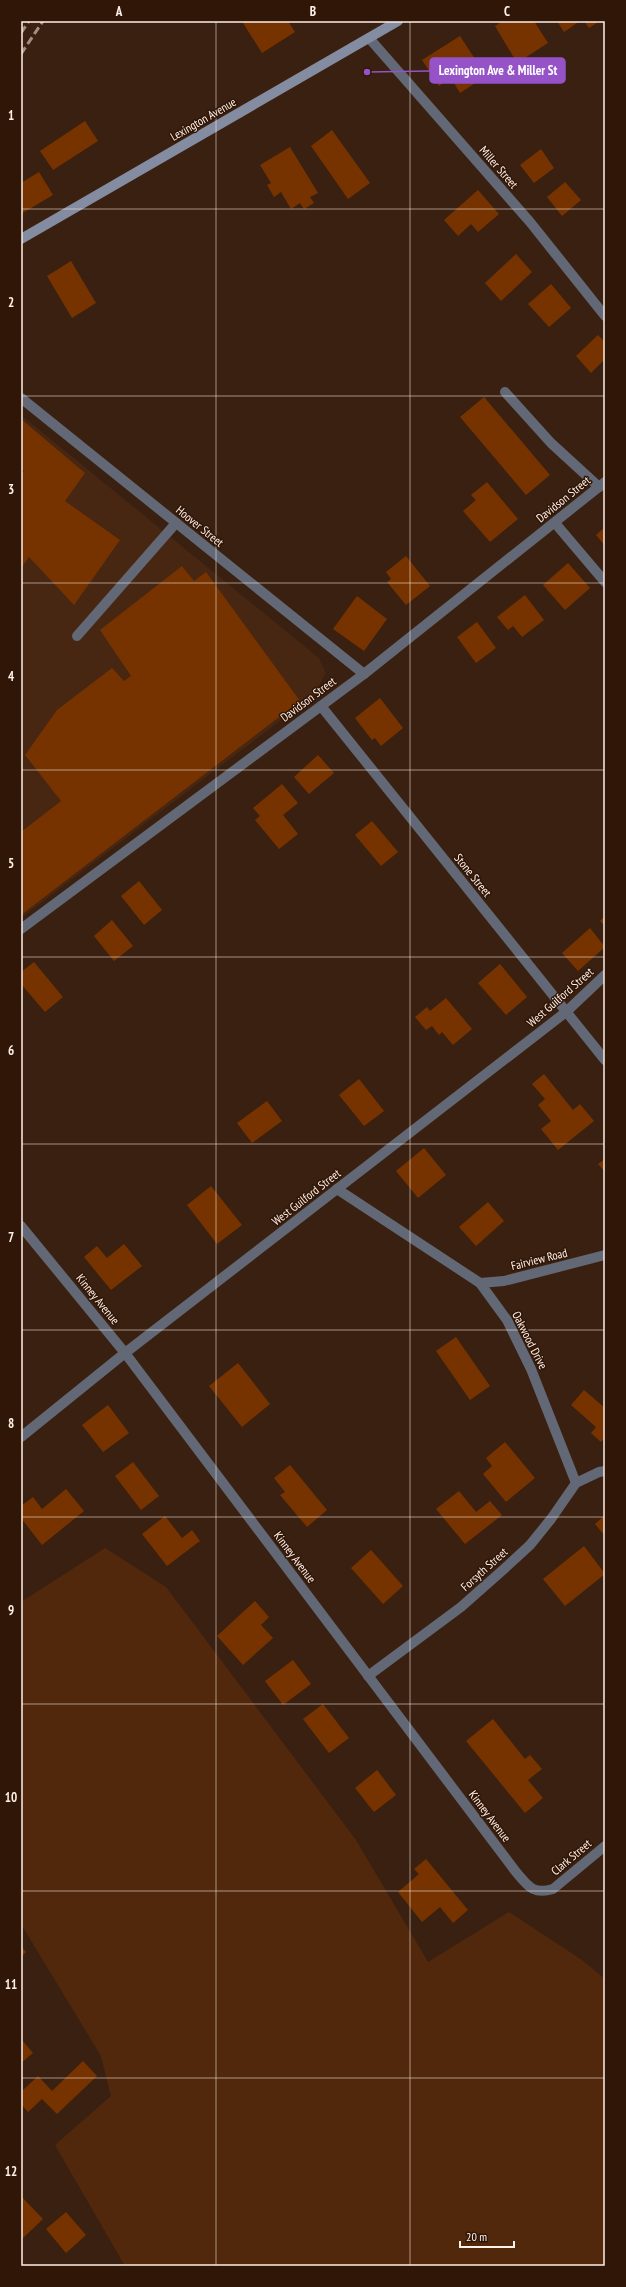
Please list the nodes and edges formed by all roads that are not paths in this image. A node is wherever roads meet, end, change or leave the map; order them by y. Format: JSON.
{"nodes":[{"id":1,"x":398,"y":21,"type":"edge"},
{"id":2,"x":369,"y":38,"type":"junction"},
{"id":3,"x":21,"y":239,"type":"edge"},
{"id":4,"x":605,"y":316,"type":"edge"},
{"id":5,"x":505,"y":392,"type":"dead end"},
{"id":6,"x":21,"y":398,"type":"edge"},
{"id":7,"x":602,"y":485,"type":"edge"},
{"id":8,"x":176,"y":523,"type":"junction"},
{"id":9,"x":555,"y":523,"type":"junction"},
{"id":10,"x":605,"y":582,"type":"edge"},
{"id":11,"x":77,"y":636,"type":"dead end"},
{"id":12,"x":364,"y":674,"type":"junction"},
{"id":13,"x":321,"y":706,"type":"junction"},
{"id":14,"x":21,"y":929,"type":"edge"},
{"id":15,"x":605,"y":975,"type":"edge"},
{"id":16,"x":566,"y":1012,"type":"junction"},
{"id":17,"x":605,"y":1060,"type":"edge"},
{"id":18,"x":337,"y":1189,"type":"junction"},
{"id":19,"x":21,"y":1226,"type":"edge"},
{"id":20,"x":605,"y":1255,"type":"edge"},
{"id":21,"x":480,"y":1283,"type":"junction"},
{"id":22,"x":125,"y":1353,"type":"junction"},
{"id":23,"x":21,"y":1437,"type":"edge"},
{"id":24,"x":605,"y":1471,"type":"edge"},
{"id":25,"x":576,"y":1483,"type":"junction"},
{"id":26,"x":368,"y":1676,"type":"junction"},
{"id":27,"x":605,"y":1846,"type":"edge"},
{"id":28,"x":553,"y":1889,"type":"joint"}],
"edges":[{"from":1,"to":2,"type":"main road","name":"Lexington Avenue"},
{"from":2,"to":3,"type":"main road","name":"Lexington Avenue"},
{"from":2,"to":4,"type":"street","name":"Miller Street"},
{"from":5,"to":7,"type":"street"},
{"from":6,"to":8,"type":"street","name":"Hoover Street"},
{"from":7,"to":9,"type":"street","name":"Davidson Street"},
{"from":8,"to":11,"type":"street"},
{"from":8,"to":12,"type":"street","name":"Hoover Street"},
{"from":9,"to":10,"type":"street"},
{"from":9,"to":12,"type":"street","name":"Davidson Street"},
{"from":12,"to":13,"type":"street","name":"Davidson Street"},
{"from":13,"to":14,"type":"street","name":"Davidson Street"},
{"from":13,"to":16,"type":"street","name":"Stone Street"},
{"from":15,"to":16,"type":"street","name":"West Guilford Street"},
{"from":16,"to":17,"type":"street","name":"Stone Street"},
{"from":16,"to":18,"type":"street","name":"West Guilford Street"},
{"from":18,"to":21,"type":"street","name":"Oakwood Drive"},
{"from":18,"to":22,"type":"street","name":"West Guilford Street"},
{"from":19,"to":22,"type":"street","name":"Kinney Avenue"},
{"from":20,"to":21,"type":"street","name":"Fairview Road"},
{"from":21,"to":25,"type":"street","name":"Oakwood Drive"},
{"from":22,"to":23,"type":"street","name":"West Guilford Street"},
{"from":22,"to":26,"type":"street","name":"Kinney Avenue"},
{"from":24,"to":25,"type":"street","name":"Forsyth Street"},
{"from":25,"to":26,"type":"street","name":"Forsyth Street"},
{"from":26,"to":28,"type":"street","name":"Kinney Avenue"},
{"from":27,"to":28,"type":"street","name":"Clark Street"}]}
